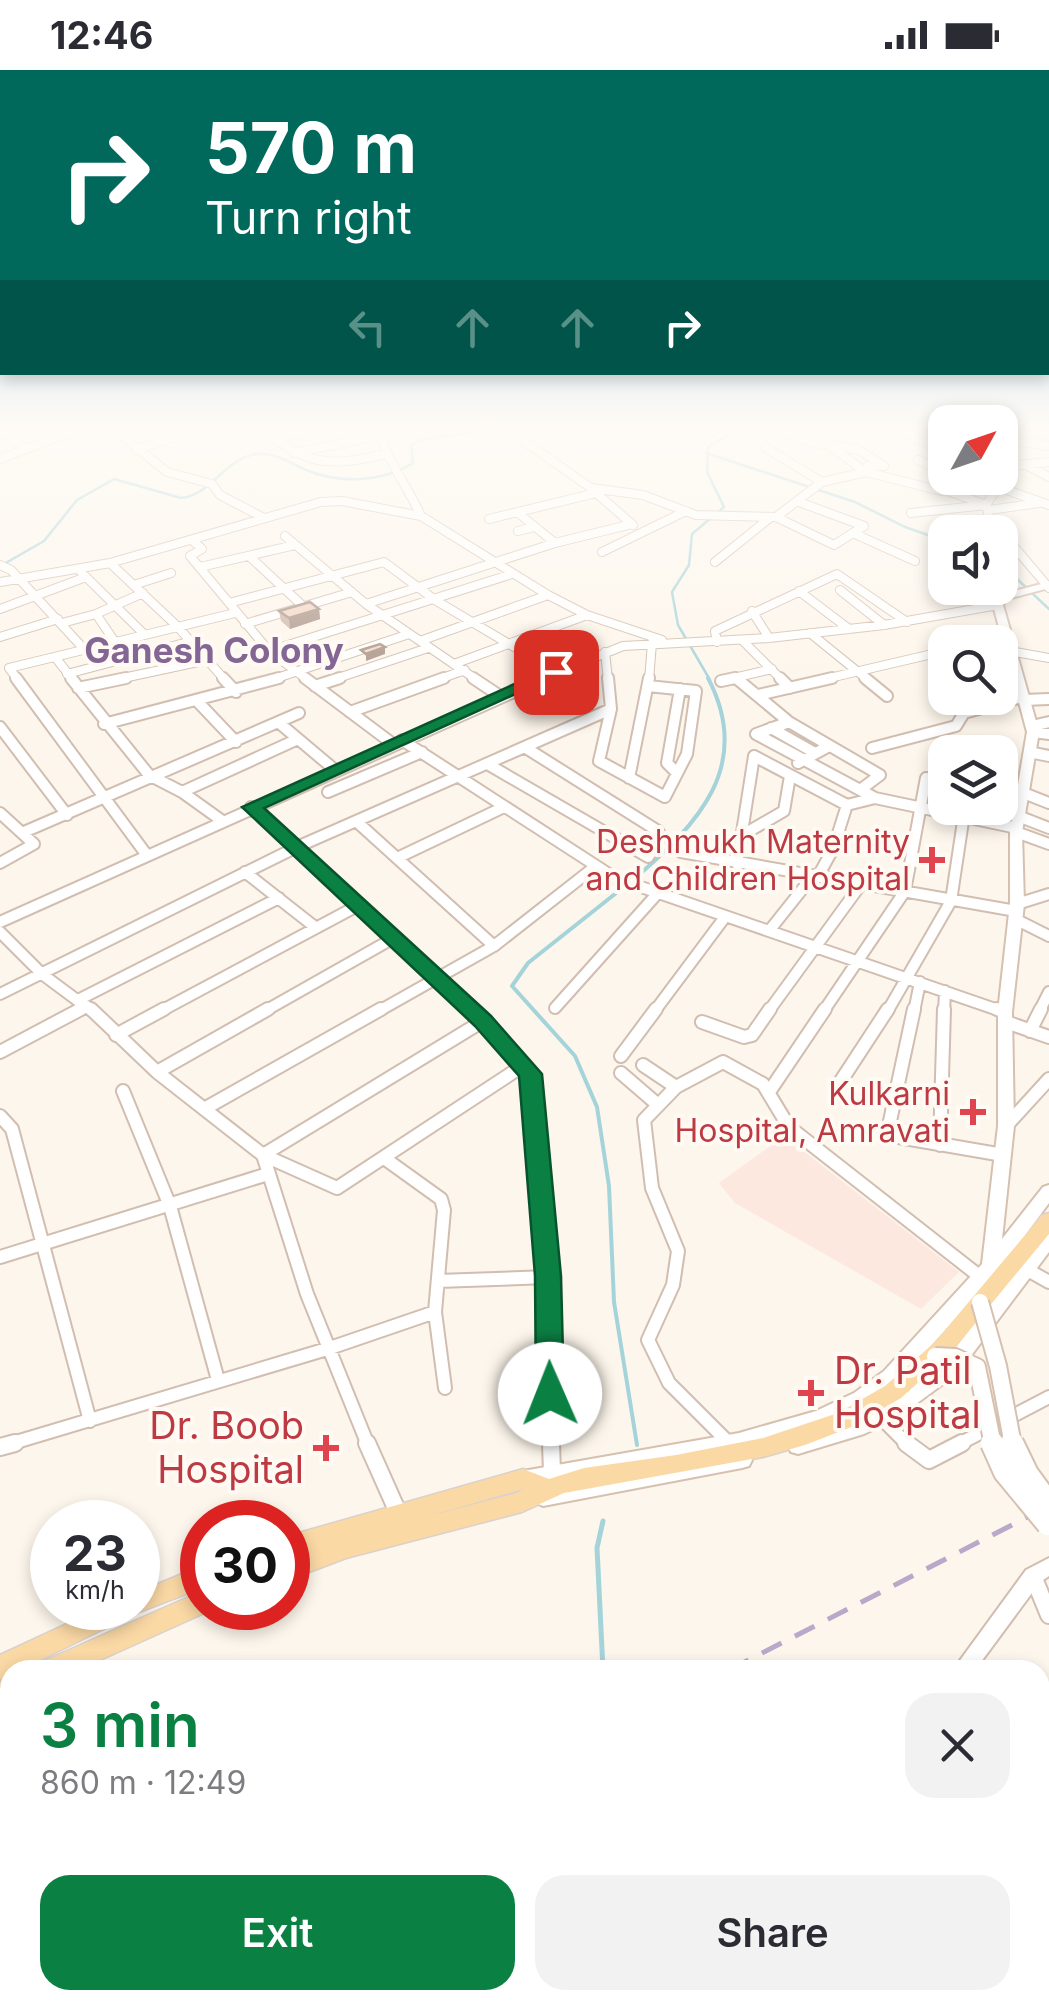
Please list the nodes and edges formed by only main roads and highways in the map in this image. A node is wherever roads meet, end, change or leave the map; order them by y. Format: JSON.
{"nodes":[{"id":1,"x":1045,"y":587,"type":"edge"},
{"id":2,"x":1049,"y":1190,"type":"edge"},
{"id":3,"x":1049,"y":1220,"type":"edge"},
{"id":4,"x":1049,"y":1240,"type":"edge"},
{"id":5,"x":987,"y":1274,"type":"junction"},
{"id":6,"x":980,"y":1302,"type":"junction"},
{"id":7,"x":934,"y":1356,"type":"junction"},
{"id":8,"x":540,"y":1485,"type":"junction"},
{"id":9,"x":1049,"y":1504,"type":"edge"},
{"id":10,"x":402,"y":1522,"type":"junction"},
{"id":11,"x":1049,"y":1524,"type":"edge"},
{"id":12,"x":310,"y":1541,"type":"edge"},
{"id":13,"x":310,"y":1560,"type":"edge"},
{"id":14,"x":180,"y":1612,"type":"edge"},
{"id":15,"x":80,"y":1630,"type":"edge"},
{"id":16,"x":17,"y":1660,"type":"edge"},
{"id":17,"x":72,"y":1660,"type":"edge"}],
"edges":[{"from":1,"to":5,"type":"main road"},
{"from":2,"to":5,"type":"main road"},
{"from":3,"to":6,"type":"main road"},
{"from":4,"to":8,"type":"main road"},
{"from":5,"to":8,"type":"main road"},
{"from":6,"to":7,"type":"main road"},
{"from":6,"to":9,"type":"main road","bridge":true},
{"from":7,"to":8,"type":"main road"},
{"from":7,"to":11,"type":"main road","bridge":true},
{"from":8,"to":10,"type":"main road"},
{"from":10,"to":12,"type":"main road"},
{"from":10,"to":13,"type":"main road"},
{"from":14,"to":17,"type":"main road"},
{"from":15,"to":16,"type":"main road"}]}
